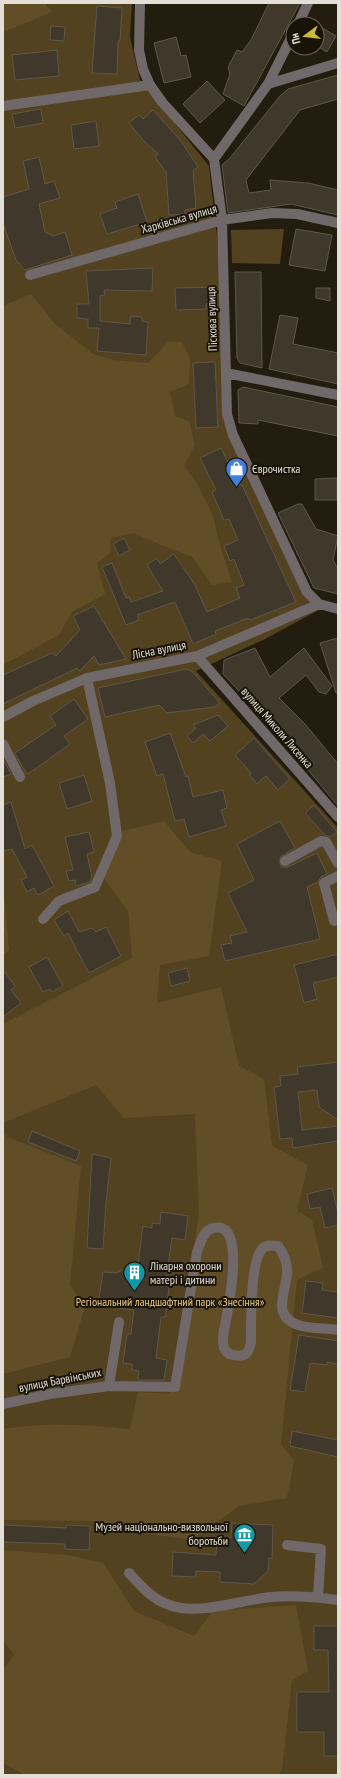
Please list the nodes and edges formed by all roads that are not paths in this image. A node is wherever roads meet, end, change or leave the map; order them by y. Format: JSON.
{"nodes":[{"id":1,"x":140,"y":3,"type":"edge"},
{"id":2,"x":308,"y":3,"type":"edge"},
{"id":3,"x":302,"y":16,"type":"edge"},
{"id":4,"x":285,"y":50,"type":"edge"},
{"id":5,"x":338,"y":63,"type":"edge"},
{"id":6,"x":268,"y":84,"type":"junction"},
{"id":7,"x":150,"y":85,"type":"junction"},
{"id":8,"x":3,"y":106,"type":"edge"},
{"id":9,"x":214,"y":159,"type":"junction"},
{"id":10,"x":222,"y":220,"type":"junction"},
{"id":11,"x":338,"y":223,"type":"edge"},
{"id":12,"x":30,"y":275,"type":"dead end"},
{"id":13,"x":226,"y":373,"type":"junction"},
{"id":14,"x":338,"y":395,"type":"edge"},
{"id":15,"x":319,"y":604,"type":"junction"},
{"id":16,"x":338,"y":609,"type":"edge"},
{"id":17,"x":197,"y":656,"type":"junction"},
{"id":18,"x":87,"y":678,"type":"junction"},
{"id":19,"x":3,"y":717,"type":"edge"},
{"id":20,"x":3,"y":744,"type":"edge"},
{"id":21,"x":20,"y":777,"type":"dead end"},
{"id":22,"x":338,"y":817,"type":"edge"},
{"id":23,"x":285,"y":861,"type":"dead end"},
{"id":24,"x":338,"y":863,"type":"edge"},
{"id":25,"x":338,"y":876,"type":"edge"},
{"id":26,"x":43,"y":919,"type":"dead end"},
{"id":27,"x":334,"y":921,"type":"dead end"},
{"id":28,"x":119,"y":1322,"type":"dead end"},
{"id":29,"x":338,"y":1330,"type":"edge"},
{"id":30,"x":109,"y":1386,"type":"junction"},
{"id":31,"x":3,"y":1404,"type":"edge"},
{"id":32,"x":287,"y":1546,"type":"dead end"},
{"id":33,"x":129,"y":1573,"type":"dead end"},
{"id":34,"x":318,"y":1598,"type":"junction"},
{"id":35,"x":338,"y":1600,"type":"edge"}],
"edges":[{"from":1,"to":7,"type":"street"},
{"from":2,"to":3,"type":"street"},
{"from":4,"to":6,"type":"street"},
{"from":5,"to":6,"type":"street"},
{"from":6,"to":9,"type":"street"},
{"from":7,"to":8,"type":"street"},
{"from":7,"to":9,"type":"street"},
{"from":9,"to":10,"type":"street","name":"Піскова вулиця"},
{"from":10,"to":11,"type":"street","name":"Харківська вулиця"},
{"from":10,"to":12,"type":"street","name":"Харківська вулиця"},
{"from":10,"to":13,"type":"street","name":"Піскова вулиця"},
{"from":13,"to":14,"type":"street"},
{"from":13,"to":15,"type":"street","name":"Піскова вулиця"},
{"from":15,"to":16,"type":"street"},
{"from":15,"to":17,"type":"street","name":"Лісна вулиця"},
{"from":17,"to":18,"type":"street","name":"Лісна вулиця"},
{"from":17,"to":22,"type":"street","name":"вулиця Миколи Лисенка"},
{"from":18,"to":19,"type":"street","name":"Лісна вулиця"},
{"from":18,"to":26,"type":"street"},
{"from":20,"to":21,"type":"street"},
{"from":23,"to":24,"type":"street"},
{"from":25,"to":27,"type":"street"},
{"from":28,"to":30,"type":"street","name":"вулиця Барвінських"},
{"from":29,"to":30,"type":"street"},
{"from":30,"to":31,"type":"street","name":"вулиця Барвінських"},
{"from":32,"to":34,"type":"street"},
{"from":33,"to":34,"type":"street"},
{"from":34,"to":35,"type":"street"}]}
